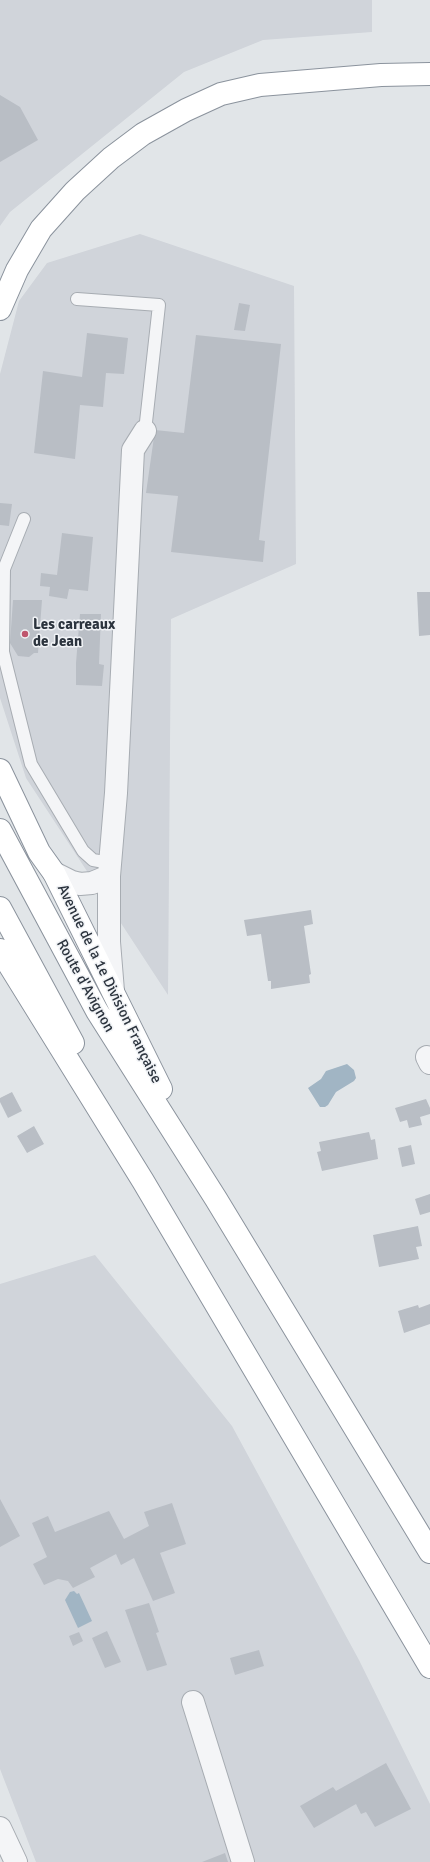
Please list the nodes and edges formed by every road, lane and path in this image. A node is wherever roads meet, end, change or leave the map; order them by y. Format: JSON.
{"nodes":[{"id":1,"x":430,"y":74,"type":"edge"},
{"id":2,"x":77,"y":299,"type":"dead end"},
{"id":3,"x":0,"y":309,"type":"edge"},
{"id":4,"x":145,"y":431,"type":"joint"},
{"id":5,"x":24,"y":518,"type":"dead end"},
{"id":6,"x":0,"y":770,"type":"edge"},
{"id":7,"x":0,"y":830,"type":"edge"},
{"id":8,"x":109,"y":869,"type":"junction"},
{"id":9,"x":54,"y":874,"type":"junction"},
{"id":10,"x":0,"y":908,"type":"edge"},
{"id":11,"x":0,"y":950,"type":"edge"},
{"id":12,"x":113,"y":993,"type":"junction"},
{"id":13,"x":143,"y":1181,"type":"junction"},
{"id":14,"x":216,"y":1199,"type":"junction"},
{"id":15,"x":430,"y":1552,"type":"edge"},
{"id":16,"x":398,"y":1611,"type":"junction"},
{"id":17,"x":430,"y":1667,"type":"edge"},
{"id":18,"x":430,"y":1684,"type":"edge"},
{"id":19,"x":193,"y":1702,"type":"dead end"},
{"id":20,"x":0,"y":1828,"type":"edge"},
{"id":21,"x":16,"y":1862,"type":"edge"},
{"id":22,"x":243,"y":1862,"type":"edge"}],
"edges":[{"from":1,"to":3,"type":"highway"},
{"from":2,"to":4,"type":"lane"},
{"from":4,"to":8,"type":"street"},
{"from":5,"to":8,"type":"lane"},
{"from":6,"to":9,"type":"highway","name":"Avenue de la 1e Division Française"},
{"from":7,"to":14,"type":"highway","name":"Route d'Avignon"},
{"from":8,"to":9,"type":"street"},
{"from":8,"to":12,"type":"street"},
{"from":9,"to":12,"type":"highway","name":"Avenue de la 1e Division Française"},
{"from":10,"to":13,"type":"highway"},
{"from":11,"to":13,"type":"highway"},
{"from":12,"to":14,"type":"highway","name":"Avenue de la 1e Division Française"},
{"from":13,"to":16,"type":"highway"},
{"from":14,"to":15,"type":"highway"},
{"from":16,"to":17,"type":"highway"},
{"from":16,"to":18,"type":"highway"},
{"from":19,"to":22,"type":"street"},
{"from":20,"to":21,"type":"street"}]}
